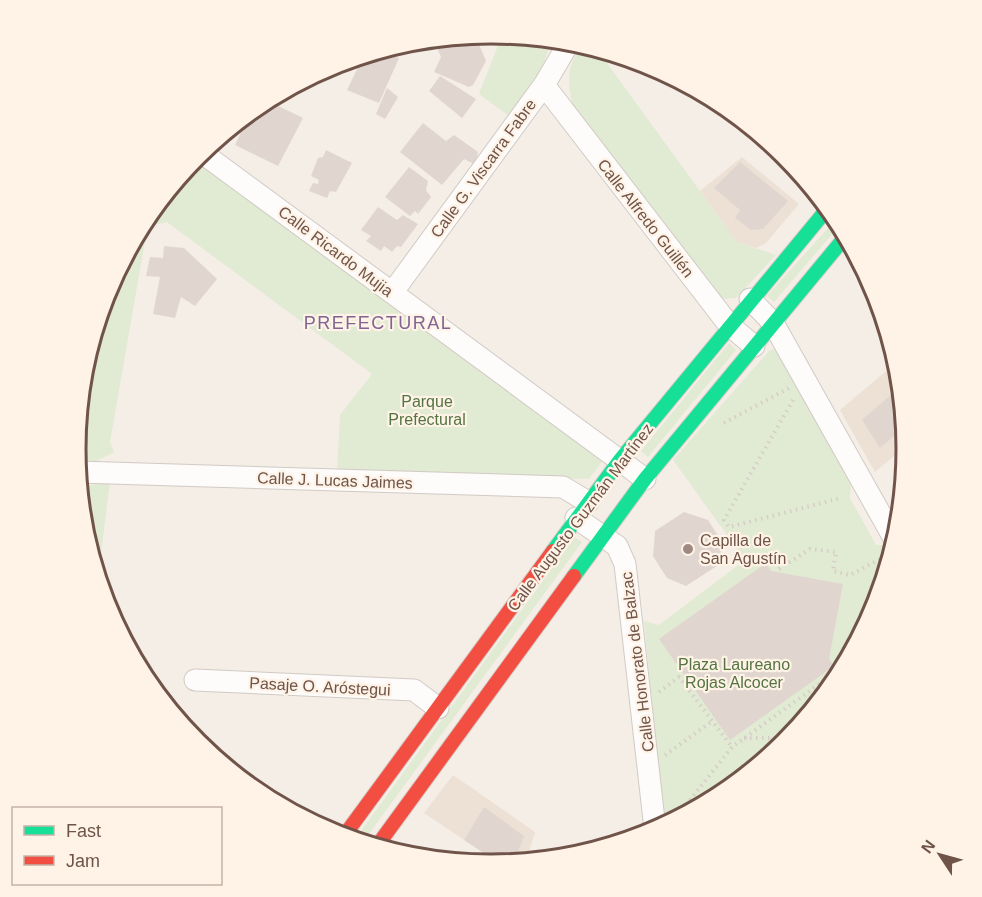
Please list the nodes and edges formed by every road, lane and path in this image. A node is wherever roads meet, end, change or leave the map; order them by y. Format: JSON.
{"nodes":[{"id":1,"x":560,"y":50,"type":"edge"},
{"id":2,"x":544,"y":85,"type":"junction"},
{"id":3,"x":209,"y":158,"type":"edge"},
{"id":4,"x":822,"y":215,"type":"edge"},
{"id":5,"x":840,"y":243,"type":"edge"},
{"id":6,"x":392,"y":293,"type":"junction"},
{"id":7,"x":750,"y":299,"type":"junction"},
{"id":8,"x":773,"y":323,"type":"junction"},
{"id":9,"x":729,"y":325,"type":"junction"},
{"id":10,"x":754,"y":346,"type":"junction"},
{"id":11,"x":799,"y":389,"type":"dead end"},
{"id":12,"x":793,"y":399,"type":"dead end"},
{"id":13,"x":721,"y":424,"type":"dead end"},
{"id":14,"x":620,"y":460,"type":"junction"},
{"id":15,"x":87,"y":471,"type":"edge"},
{"id":16,"x":645,"y":478,"type":"junction"},
{"id":17,"x":842,"y":498,"type":"dead end"},
{"id":18,"x":582,"y":510,"type":"junction"},
{"id":19,"x":888,"y":529,"type":"edge"},
{"id":20,"x":602,"y":536,"type":"junction"},
{"id":21,"x":883,"y":549,"type":"edge"},
{"id":22,"x":779,"y":568,"type":"dead end"},
{"id":23,"x":195,"y":680,"type":"dead end"},
{"id":24,"x":822,"y":682,"type":"edge"},
{"id":25,"x":656,"y":695,"type":"dead end"},
{"id":26,"x":438,"y":708,"type":"junction"},
{"id":27,"x":711,"y":722,"type":"junction"},
{"id":28,"x":744,"y":738,"type":"junction"},
{"id":29,"x":774,"y":738,"type":"edge"},
{"id":30,"x":732,"y":747,"type":"junction"},
{"id":31,"x":662,"y":758,"type":"dead end"},
{"id":32,"x":688,"y":802,"type":"edge"},
{"id":33,"x":654,"y":819,"type":"edge"},
{"id":34,"x":350,"y":828,"type":"edge"},
{"id":35,"x":382,"y":839,"type":"edge"}],
"edges":[{"from":1,"to":2,"type":"street","name":"Calle G. Viscarra Fabre"},
{"from":2,"to":6,"type":"street","name":"Calle G. Viscarra Fabre"},
{"from":2,"to":9,"type":"street","name":"Calle Alfredo Guillén"},
{"from":3,"to":6,"type":"street","name":"Calle Ricardo Mujia"},
{"from":4,"to":7,"type":"street","name":"Calle Augusto Guzmán Martínez"},
{"from":5,"to":8,"type":"street","name":"Calle Augusto Guzmán Martínez"},
{"from":6,"to":14,"type":"street","name":"Calle Ricardo Mujia"},
{"from":7,"to":8,"type":"street"},
{"from":7,"to":9,"type":"street","name":"Calle Augusto Guzmán Martínez"},
{"from":8,"to":10,"type":"street","name":"Calle Augusto Guzmán Martínez"},
{"from":8,"to":19,"type":"street"},
{"from":9,"to":10,"type":"street","name":"Calle Alfredo Guillén"},
{"from":9,"to":14,"type":"street","name":"Calle Augusto Guzmán Martínez"},
{"from":10,"to":16,"type":"street","name":"Calle Augusto Guzmán Martínez"},
{"from":11,"to":13,"type":"path"},
{"from":12,"to":17,"type":"path"},
{"from":14,"to":16,"type":"street","name":"Calle Ricardo Mujia"},
{"from":14,"to":18,"type":"street","name":"Calle Augusto Guzmán Martínez"},
{"from":15,"to":18,"type":"street","name":"Calle J. Lucas Jaimes"},
{"from":16,"to":20,"type":"street","name":"Calle Augusto Guzmán Martínez"},
{"from":18,"to":20,"type":"street","name":"Calle Honorato de Balzac"},
{"from":18,"to":26,"type":"street","name":"Calle Augusto Guzmán Martínez"},
{"from":20,"to":33,"type":"street","name":"Calle Honorato de Balzac"},
{"from":20,"to":35,"type":"street","name":"Calle Augusto Guzmán Martínez"},
{"from":21,"to":22,"type":"path"},
{"from":23,"to":26,"type":"street","name":"Pasaje O. Aróstegui"},
{"from":24,"to":28,"type":"path"},
{"from":25,"to":27,"type":"path"},
{"from":26,"to":34,"type":"street","name":"Calle Augusto Guzmán Martínez"},
{"from":27,"to":30,"type":"path"},
{"from":27,"to":31,"type":"path"},
{"from":28,"to":29,"type":"path"},
{"from":28,"to":30,"type":"path"},
{"from":30,"to":32,"type":"path"}]}
